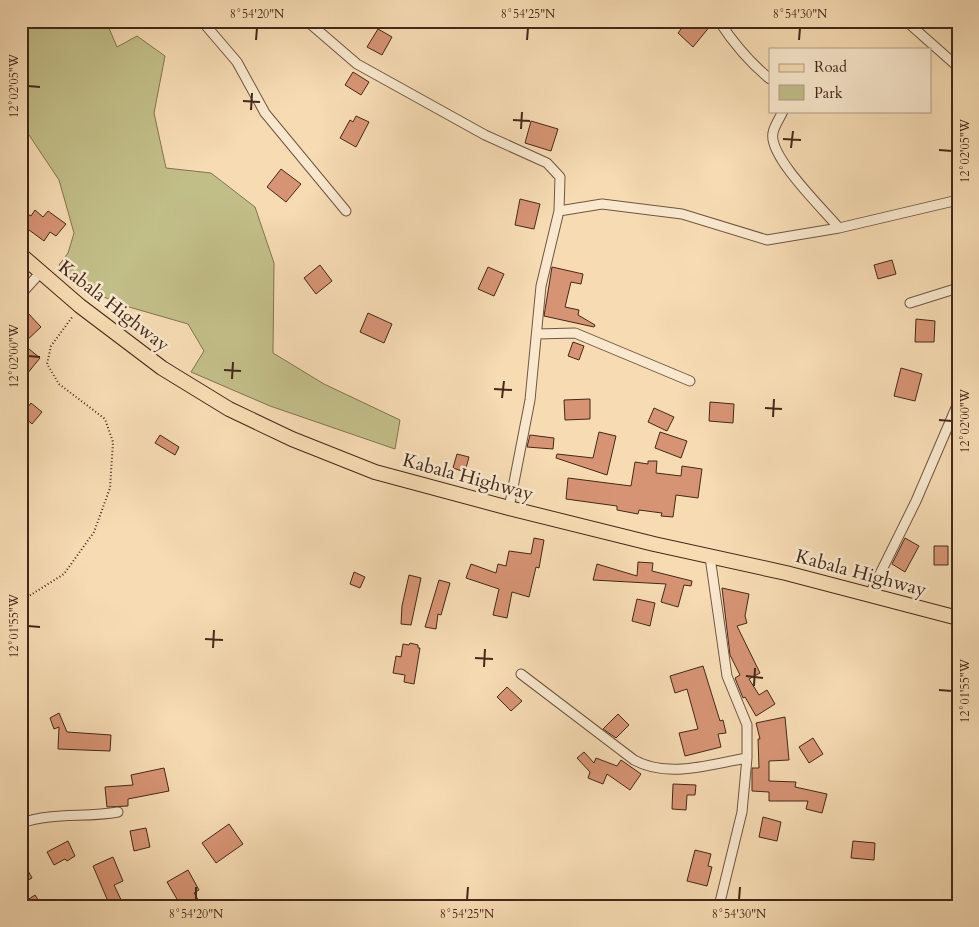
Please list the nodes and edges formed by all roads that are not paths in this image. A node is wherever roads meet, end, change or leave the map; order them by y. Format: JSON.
{"nodes":[{"id":1,"x":202,"y":21,"type":"edge"},
{"id":2,"x":307,"y":21,"type":"edge"},
{"id":3,"x":719,"y":21,"type":"edge"},
{"id":4,"x":906,"y":21,"type":"edge"},
{"id":5,"x":958,"y":67,"type":"edge"},
{"id":6,"x":769,"y":78,"type":"edge"},
{"id":7,"x":783,"y":112,"type":"edge"},
{"id":8,"x":958,"y":200,"type":"edge"},
{"id":9,"x":346,"y":211,"type":"dead end"},
{"id":10,"x":560,"y":211,"type":"junction"},
{"id":11,"x":839,"y":228,"type":"junction"},
{"id":12,"x":21,"y":256,"type":"edge"},
{"id":13,"x":41,"y":272,"type":"junction"},
{"id":14,"x":958,"y":288,"type":"edge"},
{"id":15,"x":21,"y":294,"type":"edge"},
{"id":16,"x":910,"y":302,"type":"dead end"},
{"id":17,"x":537,"y":334,"type":"junction"},
{"id":18,"x":690,"y":382,"type":"dead end"},
{"id":19,"x":958,"y":403,"type":"edge"},
{"id":20,"x":509,"y":508,"type":"junction"},
{"id":21,"x":710,"y":557,"type":"junction"},
{"id":22,"x":870,"y":594,"type":"junction"},
{"id":23,"x":957,"y":615,"type":"edge"},
{"id":24,"x":521,"y":674,"type":"dead end"},
{"id":25,"x":747,"y":758,"type":"junction"},
{"id":26,"x":118,"y":812,"type":"dead end"},
{"id":27,"x":21,"y":823,"type":"edge"},
{"id":28,"x":719,"y":906,"type":"edge"}],
"edges":[{"from":1,"to":9,"type":"street"},
{"from":2,"to":10,"type":"street"},
{"from":3,"to":6,"type":"street"},
{"from":4,"to":5,"type":"street"},
{"from":7,"to":11,"type":"street"},
{"from":8,"to":11,"type":"street"},
{"from":10,"to":11,"type":"street"},
{"from":10,"to":17,"type":"street"},
{"from":12,"to":13,"type":"main road","name":"Kabala Highway"},
{"from":13,"to":15,"type":"street"},
{"from":13,"to":20,"type":"main road","name":"Kabala Highway"},
{"from":14,"to":16,"type":"street"},
{"from":17,"to":18,"type":"street"},
{"from":17,"to":20,"type":"street"},
{"from":19,"to":22,"type":"street"},
{"from":20,"to":21,"type":"main road","name":"Kabala Highway"},
{"from":21,"to":22,"type":"main road","name":"Kabala Highway"},
{"from":21,"to":25,"type":"street"},
{"from":22,"to":23,"type":"main road","name":"Kabala Highway"},
{"from":24,"to":25,"type":"street"},
{"from":25,"to":28,"type":"street"},
{"from":26,"to":27,"type":"street"}]}
